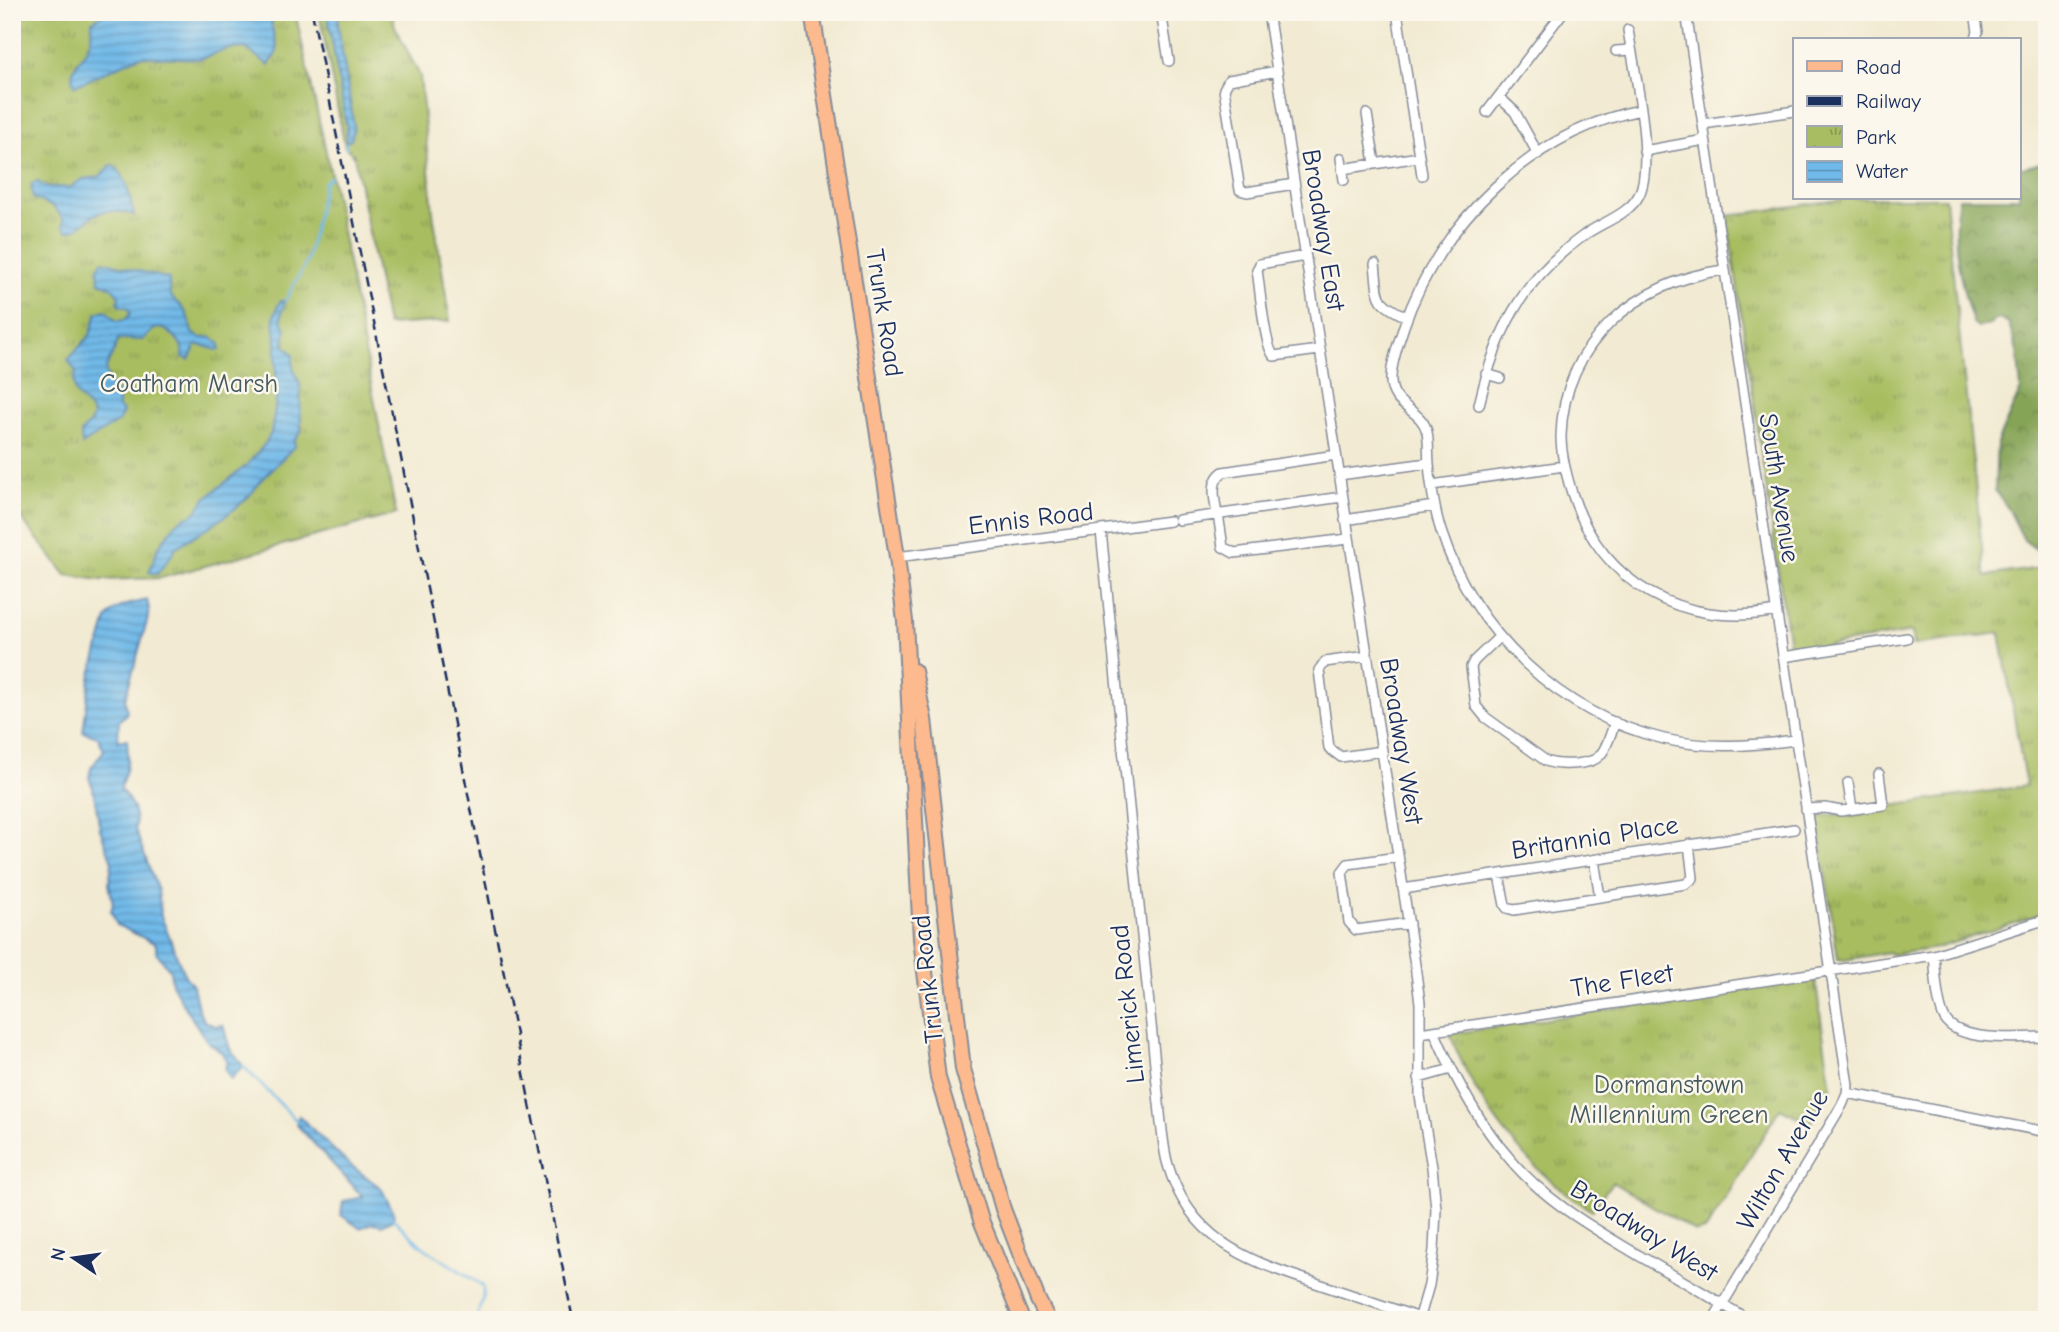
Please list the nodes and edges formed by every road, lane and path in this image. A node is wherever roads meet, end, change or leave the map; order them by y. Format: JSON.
{"nodes":[{"id":1,"x":812,"y":12,"type":"edge"},
{"id":2,"x":1161,"y":12,"type":"edge"},
{"id":3,"x":1268,"y":12,"type":"edge"},
{"id":4,"x":1397,"y":12,"type":"edge"},
{"id":5,"x":1563,"y":12,"type":"edge"},
{"id":6,"x":1686,"y":12,"type":"edge"},
{"id":7,"x":1975,"y":12,"type":"edge"},
{"id":8,"x":1629,"y":30,"type":"dead end"},
{"id":9,"x":1979,"y":38,"type":"edge"},
{"id":10,"x":1631,"y":50,"type":"junction"},
{"id":11,"x":1616,"y":51,"type":"dead end"},
{"id":12,"x":1169,"y":61,"type":"dead end"},
{"id":13,"x":1277,"y":71,"type":"junction"},
{"id":14,"x":1499,"y":97,"type":"junction"},
{"id":15,"x":1640,"y":110,"type":"junction"},
{"id":16,"x":1793,"y":111,"type":"edge"},
{"id":17,"x":1487,"y":112,"type":"dead end"},
{"id":18,"x":1367,"y":114,"type":"dead end"},
{"id":19,"x":1703,"y":124,"type":"junction"},
{"id":20,"x":1705,"y":140,"type":"junction"},
{"id":21,"x":1644,"y":151,"type":"junction"},
{"id":22,"x":1538,"y":154,"type":"junction"},
{"id":23,"x":1419,"y":157,"type":"junction"},
{"id":24,"x":1375,"y":163,"type":"junction"},
{"id":25,"x":1422,"y":175,"type":"dead end"},
{"id":26,"x":1344,"y":180,"type":"dead end"},
{"id":27,"x":1294,"y":184,"type":"junction"},
{"id":28,"x":1305,"y":256,"type":"junction"},
{"id":29,"x":1375,"y":264,"type":"dead end"},
{"id":30,"x":1724,"y":270,"type":"junction"},
{"id":31,"x":1407,"y":317,"type":"junction"},
{"id":32,"x":1319,"y":350,"type":"junction"},
{"id":33,"x":1486,"y":374,"type":"junction"},
{"id":34,"x":1500,"y":378,"type":"dead end"},
{"id":35,"x":1479,"y":405,"type":"dead end"},
{"id":36,"x":1335,"y":455,"type":"junction"},
{"id":37,"x":1428,"y":463,"type":"junction"},
{"id":38,"x":1563,"y":466,"type":"junction"},
{"id":39,"x":1339,"y":475,"type":"junction"},
{"id":40,"x":1432,"y":485,"type":"junction"},
{"id":41,"x":1342,"y":497,"type":"junction"},
{"id":42,"x":1434,"y":506,"type":"junction"},
{"id":43,"x":1218,"y":514,"type":"junction"},
{"id":44,"x":1345,"y":520,"type":"junction"},
{"id":45,"x":1101,"y":531,"type":"junction"},
{"id":46,"x":1348,"y":539,"type":"junction"},
{"id":47,"x":898,"y":557,"type":"junction"},
{"id":48,"x":1776,"y":611,"type":"junction"},
{"id":49,"x":905,"y":621,"type":"junction"},
{"id":50,"x":1499,"y":637,"type":"junction"},
{"id":51,"x":1907,"y":638,"type":"dead end"},
{"id":52,"x":1367,"y":656,"type":"junction"},
{"id":53,"x":1783,"y":657,"type":"junction"},
{"id":54,"x":1615,"y":722,"type":"junction"},
{"id":55,"x":1795,"y":740,"type":"junction"},
{"id":56,"x":1382,"y":751,"type":"junction"},
{"id":57,"x":1879,"y":774,"type":"dead end"},
{"id":58,"x":1849,"y":783,"type":"dead end"},
{"id":59,"x":1806,"y":809,"type":"junction"},
{"id":60,"x":1852,"y":809,"type":"junction"},
{"id":61,"x":1794,"y":829,"type":"dead end"},
{"id":62,"x":1689,"y":844,"type":"junction"},
{"id":63,"x":1398,"y":857,"type":"junction"},
{"id":64,"x":1594,"y":860,"type":"junction"},
{"id":65,"x":1499,"y":874,"type":"junction"},
{"id":66,"x":1403,"y":889,"type":"junction"},
{"id":67,"x":1600,"y":897,"type":"junction"},
{"id":68,"x":2047,"y":919,"type":"edge"},
{"id":69,"x":1409,"y":923,"type":"junction"},
{"id":70,"x":1934,"y":955,"type":"junction"},
{"id":71,"x":1830,"y":970,"type":"junction"},
{"id":72,"x":1434,"y":1031,"type":"junction"},
{"id":73,"x":1420,"y":1033,"type":"junction"},
{"id":74,"x":2047,"y":1037,"type":"edge"},
{"id":75,"x":1451,"y":1069,"type":"junction"},
{"id":76,"x":1419,"y":1078,"type":"junction"},
{"id":77,"x":1847,"y":1093,"type":"junction"},
{"id":78,"x":2047,"y":1132,"type":"edge"},
{"id":79,"x":1722,"y":1304,"type":"junction"},
{"id":80,"x":1419,"y":1319,"type":"edge"},
{"id":81,"x":1022,"y":1320,"type":"edge"},
{"id":82,"x":1048,"y":1320,"type":"edge"},
{"id":83,"x":1713,"y":1320,"type":"edge"},
{"id":84,"x":1749,"y":1320,"type":"edge"}],
"edges":[{"from":1,"to":47,"type":"main road","name":"Trunk Road"},
{"from":2,"to":12,"type":"street"},
{"from":3,"to":13,"type":"street","name":"Broadway East"},
{"from":4,"to":23,"type":"street"},
{"from":5,"to":14,"type":"street"},
{"from":6,"to":19,"type":"street","name":"South Avenue"},
{"from":7,"to":9,"type":"street"},
{"from":8,"to":10,"type":"street"},
{"from":10,"to":11,"type":"street"},
{"from":10,"to":15,"type":"street"},
{"from":13,"to":27,"type":"street","name":"Broadway East"},
{"from":13,"to":27,"type":"street"},
{"from":14,"to":17,"type":"street"},
{"from":14,"to":22,"type":"street"},
{"from":15,"to":21,"type":"street"},
{"from":15,"to":22,"type":"street"},
{"from":16,"to":19,"type":"street"},
{"from":18,"to":24,"type":"street"},
{"from":19,"to":20,"type":"street","name":"South Avenue"},
{"from":20,"to":21,"type":"street"},
{"from":20,"to":30,"type":"street","name":"South Avenue"},
{"from":21,"to":33,"type":"street"},
{"from":22,"to":31,"type":"street"},
{"from":23,"to":24,"type":"street"},
{"from":23,"to":25,"type":"street"},
{"from":24,"to":26,"type":"street"},
{"from":27,"to":28,"type":"street","name":"Broadway East"},
{"from":28,"to":32,"type":"street","name":"Broadway East"},
{"from":28,"to":32,"type":"street"},
{"from":29,"to":31,"type":"street"},
{"from":30,"to":38,"type":"street"},
{"from":30,"to":48,"type":"street","name":"South Avenue"},
{"from":31,"to":37,"type":"street"},
{"from":32,"to":36,"type":"street","name":"Broadway East"},
{"from":33,"to":34,"type":"street"},
{"from":33,"to":35,"type":"street"},
{"from":36,"to":39,"type":"street","name":"Broadway West"},
{"from":36,"to":43,"type":"street"},
{"from":37,"to":39,"type":"street"},
{"from":37,"to":40,"type":"street"},
{"from":38,"to":40,"type":"street"},
{"from":38,"to":48,"type":"street"},
{"from":39,"to":41,"type":"street","name":"Broadway West"},
{"from":40,"to":42,"type":"street"},
{"from":41,"to":43,"type":"street","name":"Ennis Road"},
{"from":41,"to":44,"type":"street","name":"Broadway West"},
{"from":42,"to":44,"type":"street"},
{"from":42,"to":50,"type":"street"},
{"from":43,"to":45,"type":"street","name":"Ennis Road"},
{"from":43,"to":46,"type":"street"},
{"from":44,"to":46,"type":"street","name":"Broadway West"},
{"from":45,"to":47,"type":"street","name":"Ennis Road"},
{"from":45,"to":80,"type":"street","name":"Limerick Road"},
{"from":46,"to":52,"type":"street","name":"Broadway West"},
{"from":47,"to":49,"type":"main road","name":"Trunk Road"},
{"from":48,"to":53,"type":"street","name":"South Avenue"},
{"from":49,"to":81,"type":"main road","name":"Trunk Road"},
{"from":49,"to":82,"type":"main road","name":"Trunk Road"},
{"from":50,"to":54,"type":"street"},
{"from":50,"to":54,"type":"street"},
{"from":51,"to":53,"type":"street"},
{"from":52,"to":56,"type":"street","name":"Broadway West"},
{"from":52,"to":56,"type":"street"},
{"from":53,"to":55,"type":"street","name":"South Avenue"},
{"from":54,"to":55,"type":"street"},
{"from":55,"to":59,"type":"street","name":"South Avenue"},
{"from":56,"to":63,"type":"street","name":"Broadway West"},
{"from":57,"to":60,"type":"street"},
{"from":58,"to":60,"type":"street"},
{"from":59,"to":60,"type":"street"},
{"from":59,"to":71,"type":"street","name":"South Avenue"},
{"from":61,"to":62,"type":"street","name":"Britannia Place"},
{"from":62,"to":64,"type":"street","name":"Britannia Place"},
{"from":62,"to":67,"type":"street"},
{"from":63,"to":66,"type":"street","name":"Broadway West"},
{"from":63,"to":69,"type":"street"},
{"from":64,"to":65,"type":"street","name":"Britannia Place"},
{"from":64,"to":67,"type":"street"},
{"from":65,"to":66,"type":"street","name":"Britannia Place"},
{"from":65,"to":67,"type":"street"},
{"from":66,"to":69,"type":"street","name":"Broadway West"},
{"from":68,"to":70,"type":"street","name":"The Fleet"},
{"from":69,"to":73,"type":"street","name":"Broadway West"},
{"from":70,"to":71,"type":"street","name":"The Fleet"},
{"from":70,"to":74,"type":"street"},
{"from":71,"to":72,"type":"street","name":"The Fleet"},
{"from":71,"to":77,"type":"street","name":"Wilton Avenue"},
{"from":72,"to":73,"type":"street","name":"The Fleet"},
{"from":72,"to":75,"type":"street","name":"Broadway West"},
{"from":73,"to":76,"type":"street","name":"Broadway West"},
{"from":75,"to":76,"type":"street"},
{"from":75,"to":79,"type":"street","name":"Broadway West"},
{"from":76,"to":80,"type":"street","name":"Broadway West"},
{"from":77,"to":78,"type":"street"},
{"from":77,"to":79,"type":"street","name":"Wilton Avenue"},
{"from":79,"to":83,"type":"street","name":"Wilton Avenue"},
{"from":79,"to":84,"type":"street","name":"Broadway West"}]}
